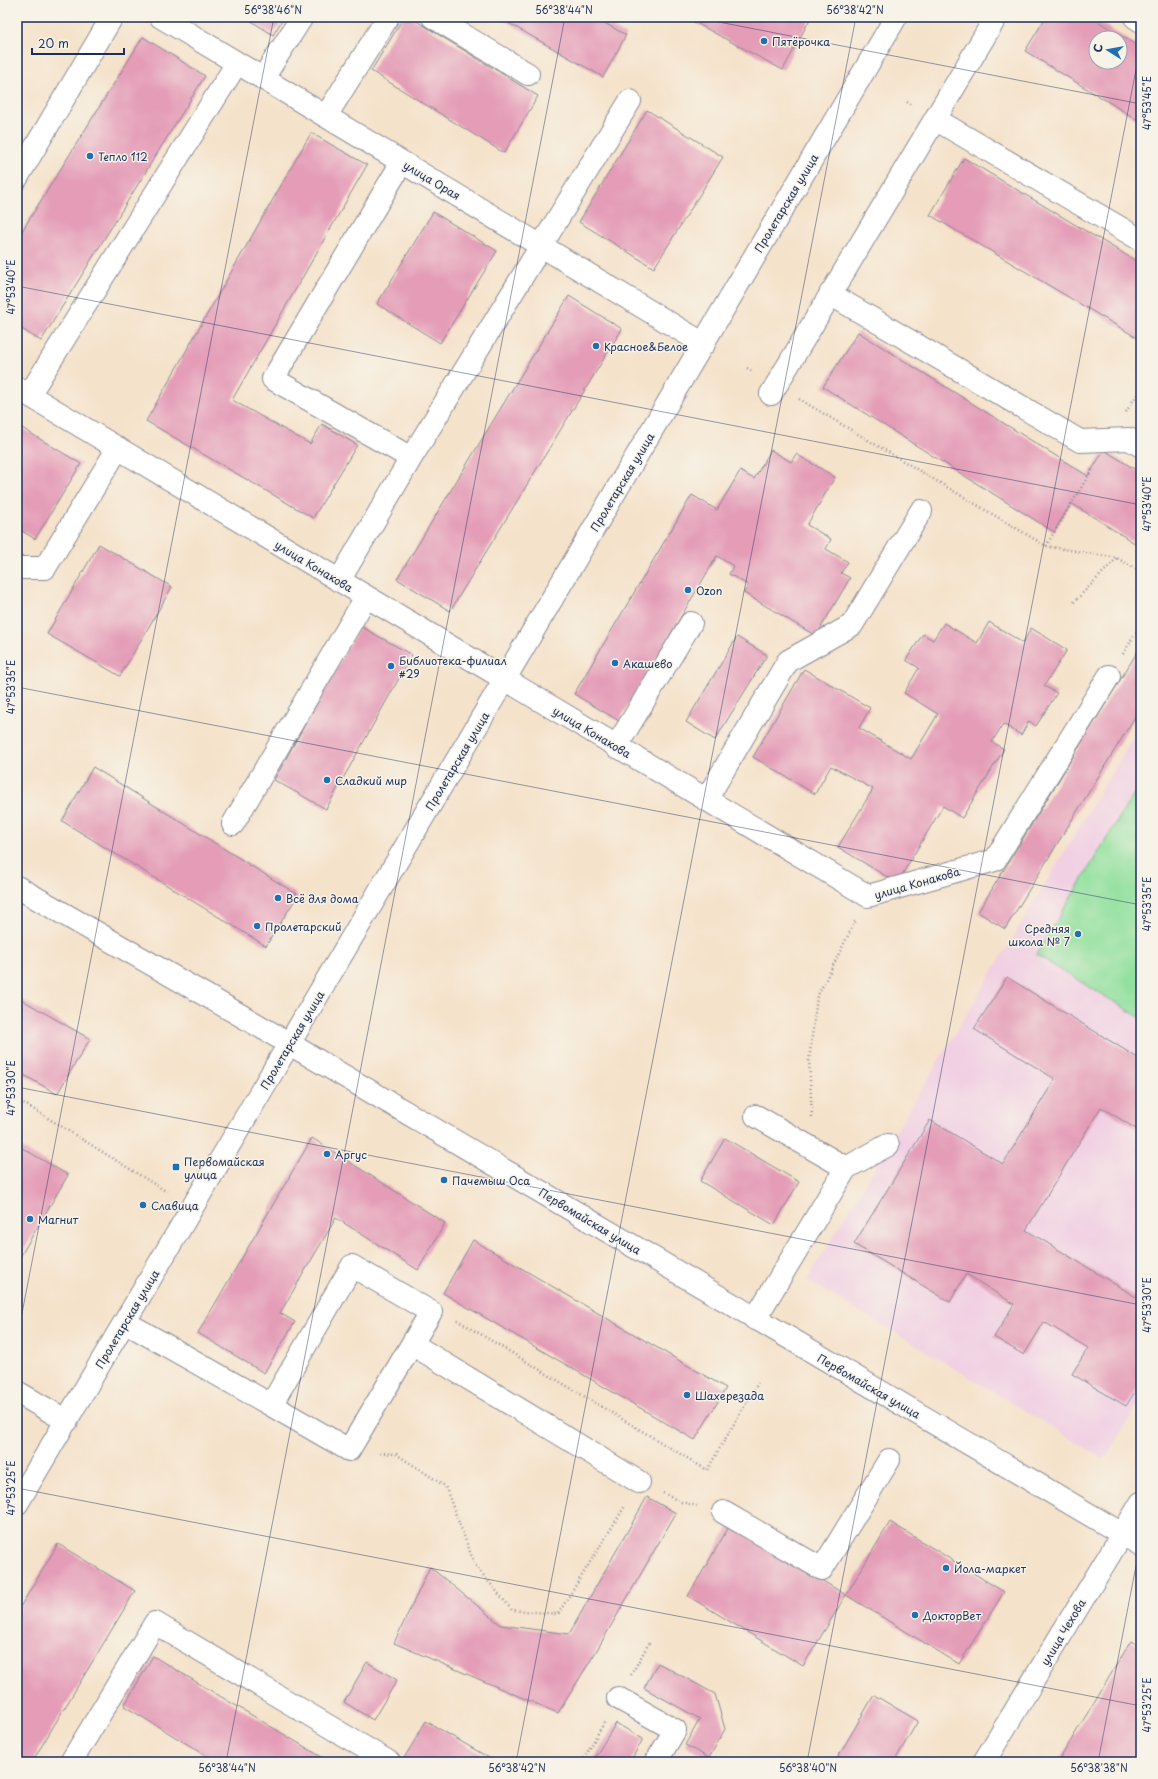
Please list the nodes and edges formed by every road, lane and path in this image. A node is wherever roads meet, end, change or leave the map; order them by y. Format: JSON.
{"nodes":[{"id":1,"x":112,"y":17,"type":"edge"},
{"id":2,"x":161,"y":17,"type":"edge"},
{"id":3,"x":302,"y":17,"type":"edge"},
{"id":4,"x":388,"y":17,"type":"edge"},
{"id":5,"x":433,"y":17,"type":"edge"},
{"id":6,"x":896,"y":17,"type":"edge"},
{"id":7,"x":996,"y":17,"type":"edge"},
{"id":8,"x":1135,"y":17,"type":"edge"},
{"id":9,"x":1141,"y":20,"type":"edge"},
{"id":10,"x":237,"y":63,"type":"junction"},
{"id":11,"x":528,"y":74,"type":"dead end"},
{"id":12,"x":263,"y":78,"type":"junction"},
{"id":13,"x":630,"y":101,"type":"dead end"},
{"id":14,"x":326,"y":116,"type":"junction"},
{"id":15,"x":935,"y":119,"type":"junction"},
{"id":16,"x":402,"y":162,"type":"junction"},
{"id":17,"x":17,"y":178,"type":"edge"},
{"id":18,"x":1141,"y":240,"type":"edge"},
{"id":19,"x":541,"y":245,"type":"junction"},
{"id":20,"x":830,"y":294,"type":"junction"},
{"id":21,"x":704,"y":344,"type":"junction"},
{"id":22,"x":747,"y":368,"type":"dead end"},
{"id":23,"x":773,"y":390,"type":"junction"},
{"id":24,"x":23,"y":391,"type":"edge"},
{"id":25,"x":1141,"y":446,"type":"edge"},
{"id":26,"x":118,"y":448,"type":"junction"},
{"id":27,"x":411,"y":458,"type":"junction"},
{"id":28,"x":921,"y":511,"type":"dead end"},
{"id":29,"x":1117,"y":558,"type":"junction"},
{"id":30,"x":17,"y":568,"type":"edge"},
{"id":31,"x":1141,"y":572,"type":"edge"},
{"id":32,"x":339,"y":581,"type":"junction"},
{"id":33,"x":366,"y":598,"type":"junction"},
{"id":34,"x":1074,"y":602,"type":"dead end"},
{"id":35,"x":691,"y":623,"type":"dead end"},
{"id":36,"x":1141,"y":624,"type":"edge"},
{"id":37,"x":1110,"y":676,"type":"joint"},
{"id":38,"x":504,"y":680,"type":"junction"},
{"id":39,"x":616,"y":747,"type":"junction"},
{"id":40,"x":706,"y":800,"type":"junction"},
{"id":41,"x":233,"y":824,"type":"dead end"},
{"id":42,"x":17,"y":887,"type":"edge"},
{"id":43,"x":868,"y":896,"type":"junction"},
{"id":44,"x":290,"y":1044,"type":"junction"},
{"id":45,"x":17,"y":1099,"type":"edge"},
{"id":46,"x":756,"y":1116,"type":"dead end"},
{"id":47,"x":888,"y":1145,"type":"dead end"},
{"id":48,"x":817,"y":1151,"type":"junction"},
{"id":49,"x":846,"y":1168,"type":"junction"},
{"id":50,"x":167,"y":1192,"type":"dead end"},
{"id":51,"x":451,"y":1316,"type":"dead end"},
{"id":52,"x":755,"y":1319,"type":"junction"},
{"id":53,"x":125,"y":1322,"type":"junction"},
{"id":54,"x":412,"y":1344,"type":"junction"},
{"id":55,"x":758,"y":1383,"type":"dead end"},
{"id":56,"x":17,"y":1392,"type":"edge"},
{"id":57,"x":271,"y":1405,"type":"junction"},
{"id":58,"x":67,"y":1421,"type":"junction"},
{"id":59,"x":349,"y":1450,"type":"junction"},
{"id":60,"x":888,"y":1460,"type":"dead end"},
{"id":61,"x":639,"y":1482,"type":"junction"},
{"id":62,"x":1141,"y":1503,"type":"edge"},
{"id":63,"x":17,"y":1504,"type":"edge"},
{"id":64,"x":723,"y":1512,"type":"joint"},
{"id":65,"x":1122,"y":1534,"type":"junction"},
{"id":66,"x":1141,"y":1545,"type":"edge"},
{"id":67,"x":618,"y":1698,"type":"dead end"},
{"id":68,"x":71,"y":1762,"type":"edge"},
{"id":69,"x":389,"y":1762,"type":"edge"},
{"id":70,"x":656,"y":1762,"type":"edge"},
{"id":71,"x":984,"y":1762,"type":"edge"}],
"edges":[{"from":1,"to":17,"type":"street"},
{"from":2,"to":10,"type":"street","name":"улица Орая"},
{"from":3,"to":12,"type":"street"},
{"from":4,"to":14,"type":"street"},
{"from":5,"to":11,"type":"street"},
{"from":6,"to":21,"type":"street","name":"Пролетарская улица"},
{"from":7,"to":15,"type":"street"},
{"from":8,"to":9,"type":"street"},
{"from":10,"to":12,"type":"street","name":"улица Орая"},
{"from":10,"to":24,"type":"street"},
{"from":12,"to":14,"type":"street","name":"улица Орая"},
{"from":13,"to":19,"type":"street"},
{"from":14,"to":16,"type":"street","name":"улица Орая"},
{"from":15,"to":18,"type":"street"},
{"from":15,"to":20,"type":"street"},
{"from":16,"to":19,"type":"street","name":"улица Орая"},
{"from":16,"to":27,"type":"street"},
{"from":19,"to":21,"type":"street","name":"улица Орая"},
{"from":19,"to":27,"type":"street"},
{"from":20,"to":23,"type":"street"},
{"from":20,"to":25,"type":"street"},
{"from":21,"to":38,"type":"street","name":"Пролетарская улица"},
{"from":22,"to":23,"type":"path"},
{"from":23,"to":29,"type":"path"},
{"from":24,"to":26,"type":"street","name":"улица Конакова"},
{"from":26,"to":30,"type":"street"},
{"from":26,"to":32,"type":"street","name":"улица Конакова"},
{"from":27,"to":32,"type":"street"},
{"from":28,"to":40,"type":"street"},
{"from":29,"to":31,"type":"path"},
{"from":29,"to":34,"type":"path"},
{"from":32,"to":33,"type":"street","name":"улица Конакова"},
{"from":33,"to":38,"type":"street","name":"улица Конакова"},
{"from":33,"to":41,"type":"street"},
{"from":35,"to":39,"type":"street"},
{"from":36,"to":37,"type":"path"},
{"from":37,"to":43,"type":"street","name":"улица Конакова"},
{"from":38,"to":39,"type":"street","name":"улица Конакова"},
{"from":38,"to":44,"type":"street","name":"Пролетарская улица"},
{"from":39,"to":40,"type":"street","name":"улица Конакова"},
{"from":40,"to":43,"type":"street","name":"улица Конакова"},
{"from":42,"to":44,"type":"street","name":"Первомайская улица"},
{"from":43,"to":48,"type":"path"},
{"from":44,"to":52,"type":"street","name":"Первомайская улица"},
{"from":44,"to":53,"type":"street","name":"Пролетарская улица"},
{"from":45,"to":50,"type":"path"},
{"from":46,"to":48,"type":"street"},
{"from":47,"to":49,"type":"street"},
{"from":48,"to":49,"type":"street"},
{"from":49,"to":52,"type":"street"},
{"from":51,"to":55,"type":"path"},
{"from":52,"to":65,"type":"street","name":"Первомайская улица"},
{"from":53,"to":57,"type":"street"},
{"from":53,"to":58,"type":"street","name":"Пролетарская улица"},
{"from":54,"to":57,"type":"street"},
{"from":54,"to":59,"type":"street"},
{"from":54,"to":61,"type":"street"},
{"from":56,"to":58,"type":"street"},
{"from":57,"to":59,"type":"street"},
{"from":58,"to":63,"type":"street","name":"Пролетарская улица"},
{"from":59,"to":61,"type":"path"},
{"from":60,"to":64,"type":"street"},
{"from":61,"to":64,"type":"path"},
{"from":62,"to":65,"type":"street","name":"улица Чехова"},
{"from":65,"to":66,"type":"street","name":"Первомайская улица"},
{"from":65,"to":71,"type":"street","name":"улица Чехова"},
{"from":67,"to":70,"type":"street"},
{"from":68,"to":69,"type":"street"}]}
